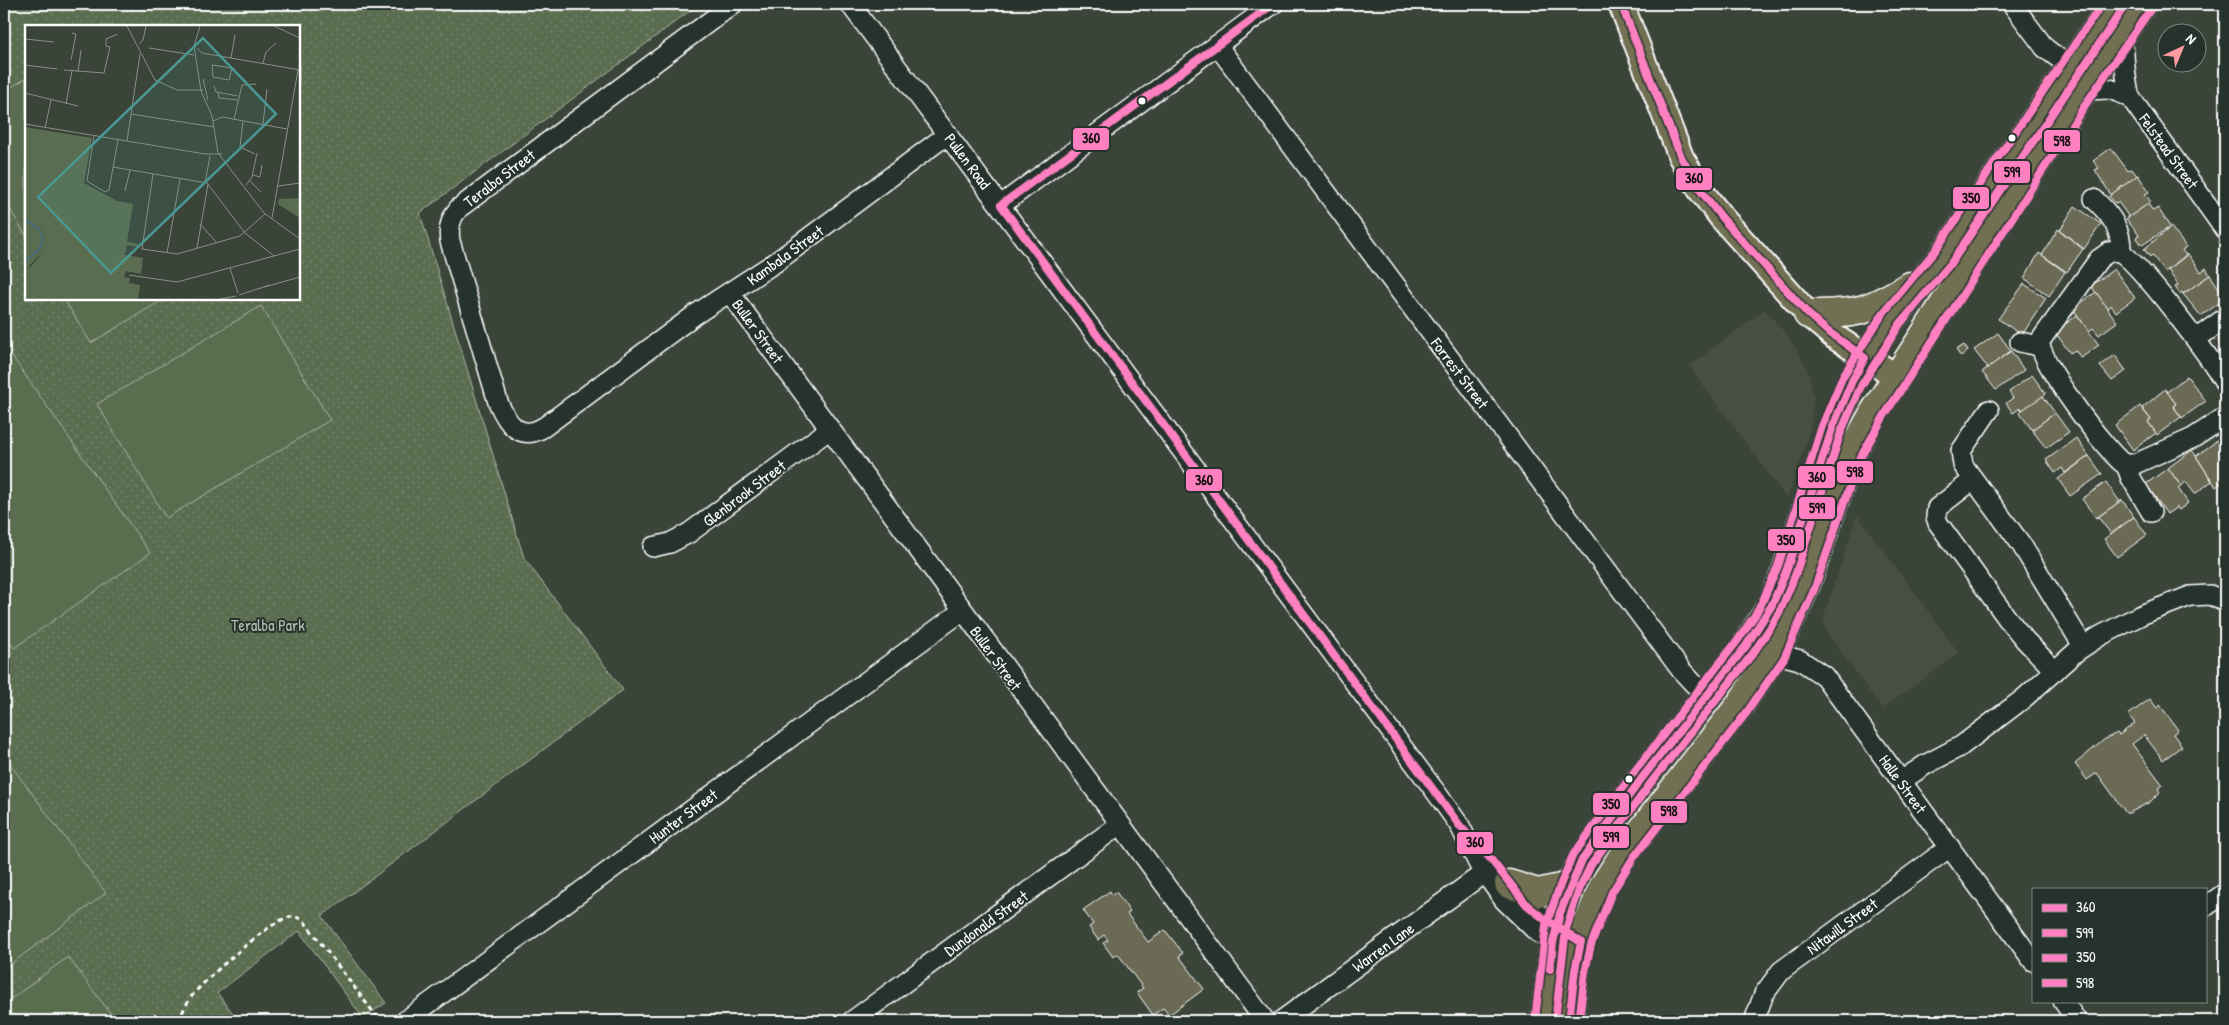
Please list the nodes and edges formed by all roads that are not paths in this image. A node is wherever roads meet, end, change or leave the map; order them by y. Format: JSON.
{"nodes":[{"id":1,"x":734,"y":4,"type":"edge"},
{"id":2,"x":850,"y":4,"type":"edge"},
{"id":3,"x":1273,"y":4,"type":"edge"},
{"id":4,"x":1621,"y":4,"type":"edge"},
{"id":5,"x":2012,"y":4,"type":"edge"},
{"id":6,"x":2114,"y":4,"type":"edge"},
{"id":7,"x":2142,"y":4,"type":"edge"},
{"id":8,"x":2121,"y":32,"type":"junction"},
{"id":9,"x":1217,"y":45,"type":"junction"},
{"id":10,"x":2077,"y":79,"type":"junction"},
{"id":11,"x":2130,"y":97,"type":"junction"},
{"id":12,"x":948,"y":134,"type":"junction"},
{"id":13,"x":2094,"y":199,"type":"dead end"},
{"id":14,"x":1001,"y":205,"type":"junction"},
{"id":15,"x":2225,"y":230,"type":"edge"},
{"id":16,"x":2121,"y":252,"type":"junction"},
{"id":17,"x":1928,"y":275,"type":"junction"},
{"id":18,"x":730,"y":293,"type":"junction"},
{"id":19,"x":1808,"y":314,"type":"junction"},
{"id":20,"x":2225,"y":318,"type":"edge"},
{"id":21,"x":2196,"y":339,"type":"junction"},
{"id":22,"x":2020,"y":342,"type":"dead end"},
{"id":23,"x":2039,"y":346,"type":"junction"},
{"id":24,"x":1865,"y":358,"type":"junction"},
{"id":25,"x":1897,"y":377,"type":"junction"},
{"id":26,"x":2225,"y":383,"type":"edge"},
{"id":27,"x":1990,"y":410,"type":"dead end"},
{"id":28,"x":2225,"y":417,"type":"edge"},
{"id":29,"x":830,"y":429,"type":"junction"},
{"id":30,"x":520,"y":431,"type":"joint"},
{"id":31,"x":2126,"y":465,"type":"junction"},
{"id":32,"x":1973,"y":480,"type":"junction"},
{"id":33,"x":2151,"y":512,"type":"dead end"},
{"id":34,"x":653,"y":547,"type":"dead end"},
{"id":35,"x":2225,"y":602,"type":"edge"},
{"id":36,"x":962,"y":611,"type":"junction"},
{"id":37,"x":1746,"y":646,"type":"junction"},
{"id":38,"x":2083,"y":646,"type":"junction"},
{"id":39,"x":1775,"y":653,"type":"junction"},
{"id":40,"x":2055,"y":671,"type":"junction"},
{"id":41,"x":1708,"y":694,"type":"junction"},
{"id":42,"x":1901,"y":781,"type":"junction"},
{"id":43,"x":1119,"y":825,"type":"junction"},
{"id":44,"x":1460,"y":826,"type":"junction"},
{"id":45,"x":1950,"y":847,"type":"junction"},
{"id":46,"x":1484,"y":872,"type":"junction"},
{"id":47,"x":1509,"y":884,"type":"junction"},
{"id":48,"x":1570,"y":886,"type":"junction"},
{"id":49,"x":2225,"y":894,"type":"edge"},
{"id":50,"x":2206,"y":906,"type":"edge"},
{"id":51,"x":1554,"y":935,"type":"junction"},
{"id":52,"x":1580,"y":950,"type":"junction"},
{"id":53,"x":2032,"y":959,"type":"edge"},
{"id":54,"x":405,"y":1021,"type":"edge"},
{"id":55,"x":852,"y":1021,"type":"edge"},
{"id":56,"x":1265,"y":1021,"type":"edge"},
{"id":57,"x":1281,"y":1021,"type":"edge"},
{"id":58,"x":1545,"y":1021,"type":"edge"},
{"id":59,"x":1569,"y":1021,"type":"edge"},
{"id":60,"x":1754,"y":1021,"type":"edge"}],
"edges":[{"from":1,"to":30,"type":"street","name":"Teralba Street"},
{"from":2,"to":12,"type":"street","name":"Pullen Road"},
{"from":3,"to":9,"type":"street"},
{"from":4,"to":19,"type":"main road"},
{"from":5,"to":10,"type":"street"},
{"from":6,"to":10,"type":"highway"},
{"from":7,"to":8,"type":"highway"},
{"from":8,"to":10,"type":"highway"},
{"from":8,"to":11,"type":"street","name":"Felstead Street"},
{"from":9,"to":14,"type":"street"},
{"from":9,"to":41,"type":"street","name":"Forrest Street"},
{"from":10,"to":11,"type":"street","name":"Felstead Street"},
{"from":10,"to":17,"type":"highway"},
{"from":10,"to":25,"type":"highway"},
{"from":11,"to":15,"type":"street","name":"Felstead Street"},
{"from":12,"to":14,"type":"street","name":"Pullen Road"},
{"from":12,"to":18,"type":"street","name":"Kambala Street"},
{"from":13,"to":16,"type":"street"},
{"from":14,"to":44,"type":"street","name":"Pullen Road"},
{"from":16,"to":21,"type":"street"},
{"from":16,"to":23,"type":"street"},
{"from":17,"to":19,"type":"highway"},
{"from":17,"to":24,"type":"highway"},
{"from":18,"to":29,"type":"street","name":"Buller Street"},
{"from":18,"to":30,"type":"street","name":"Kambala Street"},
{"from":19,"to":24,"type":"main road"},
{"from":20,"to":21,"type":"street"},
{"from":21,"to":26,"type":"street"},
{"from":22,"to":23,"type":"street"},
{"from":23,"to":31,"type":"street"},
{"from":24,"to":25,"type":"main road"},
{"from":24,"to":37,"type":"highway"},
{"from":25,"to":39,"type":"highway"},
{"from":27,"to":32,"type":"street"},
{"from":28,"to":31,"type":"street"},
{"from":29,"to":34,"type":"street","name":"Glenbrook Street"},
{"from":29,"to":36,"type":"street","name":"Buller Street"},
{"from":31,"to":33,"type":"street"},
{"from":32,"to":38,"type":"street"},
{"from":32,"to":40,"type":"street"},
{"from":35,"to":38,"type":"street"},
{"from":36,"to":43,"type":"street","name":"Buller Street"},
{"from":36,"to":54,"type":"street","name":"Hunter Street"},
{"from":37,"to":39,"type":"street","name":"Halle Street"},
{"from":37,"to":41,"type":"highway"},
{"from":38,"to":40,"type":"street"},
{"from":39,"to":42,"type":"street","name":"Halle Street"},
{"from":39,"to":52,"type":"highway"},
{"from":40,"to":42,"type":"street"},
{"from":41,"to":48,"type":"highway"},
{"from":42,"to":45,"type":"street","name":"Halle Street"},
{"from":43,"to":55,"type":"street","name":"Dundonald Street"},
{"from":43,"to":56,"type":"street","name":"Buller Street"},
{"from":44,"to":46,"type":"street","name":"Pullen Road"},
{"from":44,"to":47,"type":"street","name":"Pullen Road"},
{"from":45,"to":53,"type":"street","name":"Halle Street"},
{"from":45,"to":60,"type":"street","name":"Nitawill Street"},
{"from":46,"to":51,"type":"street","name":"Pullen Road"},
{"from":46,"to":57,"type":"street","name":"Warren Lane"},
{"from":47,"to":48,"type":"highway"},
{"from":47,"to":51,"type":"street","name":"Pullen Road"},
{"from":48,"to":51,"type":"highway"},
{"from":49,"to":50,"type":"street"},
{"from":51,"to":52,"type":"street","name":"Pullen Road"},
{"from":51,"to":58,"type":"highway"},
{"from":52,"to":59,"type":"highway"}]}
